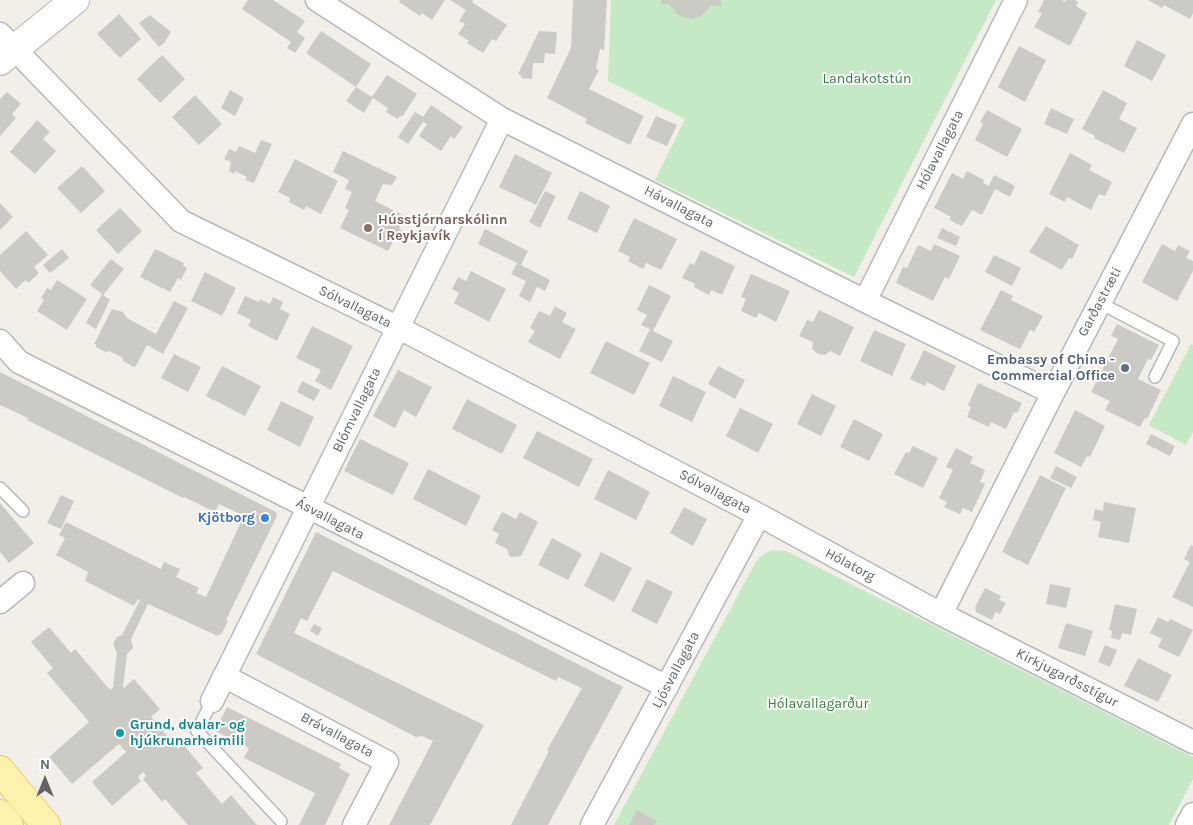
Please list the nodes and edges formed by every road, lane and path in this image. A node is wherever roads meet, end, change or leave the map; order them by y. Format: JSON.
{"nodes":[{"id":1,"x":74,"y":0,"type":"edge"},
{"id":2,"x":317,"y":0,"type":"edge"},
{"id":3,"x":1016,"y":0,"type":"edge"},
{"id":4,"x":5,"y":48,"type":"edge"},
{"id":5,"x":502,"y":119,"type":"junction"},
{"id":6,"x":1193,"y":124,"type":"edge"},
{"id":7,"x":864,"y":301,"type":"junction"},
{"id":8,"x":1100,"y":304,"type":"junction"},
{"id":9,"x":397,"y":327,"type":"junction"},
{"id":10,"x":0,"y":341,"type":"edge"},
{"id":11,"x":1155,"y":377,"type":"dead end"},
{"id":12,"x":1053,"y":393,"type":"junction"},
{"id":13,"x":0,"y":488,"type":"edge"},
{"id":14,"x":308,"y":508,"type":"junction"},
{"id":15,"x":23,"y":511,"type":"dead end"},
{"id":16,"x":759,"y":515,"type":"junction"},
{"id":17,"x":23,"y":583,"type":"dead end"},
{"id":18,"x":0,"y":602,"type":"edge"},
{"id":19,"x":941,"y":614,"type":"junction"},
{"id":20,"x":224,"y":676,"type":"junction"},
{"id":21,"x":667,"y":687,"type":"junction"},
{"id":22,"x":212,"y":701,"type":"joint"},
{"id":23,"x":1193,"y":742,"type":"edge"},
{"id":24,"x":0,"y":770,"type":"edge"},
{"id":25,"x":0,"y":814,"type":"edge"},
{"id":26,"x":1193,"y":814,"type":"edge"},
{"id":27,"x":281,"y":820,"type":"dead end"},
{"id":28,"x":9,"y":825,"type":"edge"},
{"id":29,"x":46,"y":825,"type":"edge"},
{"id":30,"x":354,"y":825,"type":"edge"},
{"id":31,"x":592,"y":825,"type":"edge"},
{"id":32,"x":1187,"y":825,"type":"edge"}],
"edges":[{"from":1,"to":4,"type":"street"},
{"from":2,"to":5,"type":"street","name":"Hávallagata"},
{"from":3,"to":7,"type":"street","name":"Hólavallagata"},
{"from":4,"to":9,"type":"street","name":"Sólvallagata"},
{"from":5,"to":7,"type":"street","name":"Hávallagata"},
{"from":5,"to":9,"type":"street","name":"Blómvallagata"},
{"from":6,"to":8,"type":"street","name":"Garðastræti"},
{"from":7,"to":12,"type":"street","name":"Hávallagata"},
{"from":8,"to":11,"type":"lane"},
{"from":8,"to":12,"type":"street","name":"Garðastræti"},
{"from":9,"to":14,"type":"street","name":"Blómvallagata"},
{"from":9,"to":16,"type":"street","name":"Sólvallagata"},
{"from":10,"to":14,"type":"street","name":"Ásvallagata"},
{"from":12,"to":19,"type":"street","name":"Garðastræti"},
{"from":13,"to":15,"type":"lane"},
{"from":14,"to":20,"type":"street","name":"Blómvallagata"},
{"from":14,"to":21,"type":"street","name":"Ásvallagata"},
{"from":16,"to":19,"type":"street","name":"Hólatorg"},
{"from":16,"to":21,"type":"street","name":"Ljósvallagata"},
{"from":17,"to":18,"type":"street"},
{"from":19,"to":23,"type":"street","name":"Kirkjugarðsstígur"},
{"from":20,"to":22,"type":"street","name":"Blómvallagata"},
{"from":20,"to":30,"type":"street","name":"Brávallagata"},
{"from":21,"to":31,"type":"street","name":"Ljósvallagata"},
{"from":22,"to":27,"type":"lane"},
{"from":24,"to":29,"type":"main road"},
{"from":25,"to":28,"type":"main road"},
{"from":26,"to":32,"type":"street"}]}
